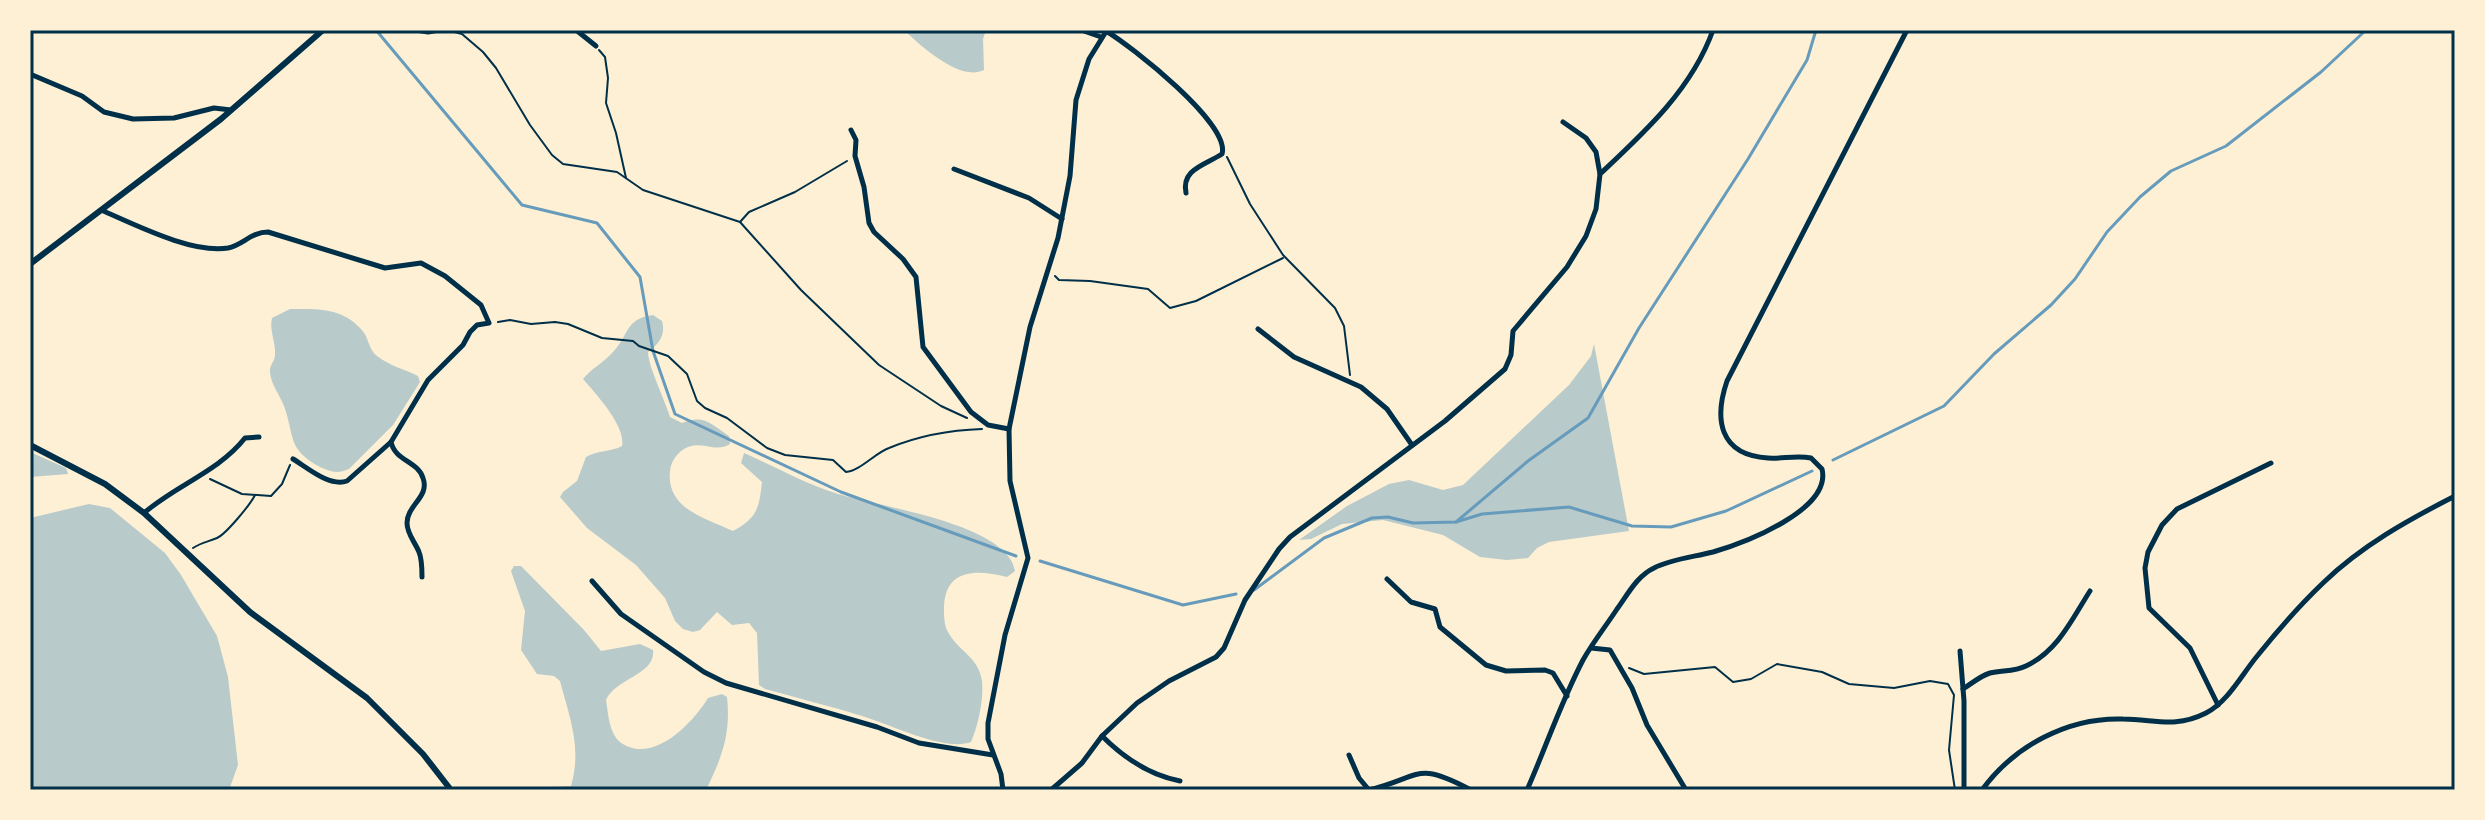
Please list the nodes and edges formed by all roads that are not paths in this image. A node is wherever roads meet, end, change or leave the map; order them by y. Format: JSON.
{"nodes":[{"id":1,"x":323,"y":30,"type":"edge"},
{"id":2,"x":416,"y":30,"type":"edge"},
{"id":3,"x":438,"y":30,"type":"edge"},
{"id":4,"x":576,"y":30,"type":"edge"},
{"id":5,"x":1081,"y":30,"type":"edge"},
{"id":6,"x":1107,"y":30,"type":"edge"},
{"id":7,"x":1713,"y":30,"type":"edge"},
{"id":8,"x":1907,"y":30,"type":"edge"},
{"id":9,"x":1101,"y":37,"type":"junction"},
{"id":10,"x":596,"y":46,"type":"road end"},
{"id":11,"x":30,"y":74,"type":"edge"},
{"id":12,"x":231,"y":110,"type":"junction"},
{"id":13,"x":1563,"y":122,"type":"dead end"},
{"id":14,"x":851,"y":130,"type":"dead end"},
{"id":15,"x":954,"y":169,"type":"dead end"},
{"id":16,"x":1600,"y":174,"type":"junction"},
{"id":17,"x":1186,"y":193,"type":"dead end"},
{"id":18,"x":100,"y":209,"type":"junction"},
{"id":19,"x":1062,"y":219,"type":"junction"},
{"id":20,"x":30,"y":264,"type":"edge"},
{"id":21,"x":1258,"y":329,"type":"dead end"},
{"id":22,"x":1009,"y":429,"type":"junction"},
{"id":23,"x":259,"y":437,"type":"dead end"},
{"id":24,"x":391,"y":442,"type":"junction"},
{"id":25,"x":30,"y":445,"type":"edge"},
{"id":26,"x":1412,"y":445,"type":"junction"},
{"id":27,"x":293,"y":459,"type":"road end"},
{"id":28,"x":2271,"y":463,"type":"dead end"},
{"id":29,"x":2455,"y":496,"type":"edge"},
{"id":30,"x":144,"y":513,"type":"junction"},
{"id":31,"x":422,"y":577,"type":"dead end"},
{"id":32,"x":1387,"y":579,"type":"dead end"},
{"id":33,"x":592,"y":581,"type":"dead end"},
{"id":34,"x":2090,"y":591,"type":"dead end"},
{"id":35,"x":1591,"y":648,"type":"junction"},
{"id":36,"x":1960,"y":651,"type":"dead end"},
{"id":37,"x":1963,"y":689,"type":"junction"},
{"id":38,"x":1567,"y":697,"type":"junction"},
{"id":39,"x":2218,"y":705,"type":"junction"},
{"id":40,"x":1102,"y":736,"type":"junction"},
{"id":41,"x":994,"y":755,"type":"junction"},
{"id":42,"x":1349,"y":755,"type":"dead end"},
{"id":43,"x":1180,"y":781,"type":"dead end"},
{"id":44,"x":451,"y":790,"type":"edge"},
{"id":45,"x":1003,"y":790,"type":"edge"},
{"id":46,"x":1051,"y":790,"type":"edge"},
{"id":47,"x":1471,"y":790,"type":"edge"},
{"id":48,"x":1527,"y":790,"type":"edge"},
{"id":49,"x":1686,"y":790,"type":"edge"},
{"id":50,"x":1964,"y":790,"type":"edge"},
{"id":51,"x":1982,"y":790,"type":"edge"}],
"edges":[{"from":1,"to":12,"type":"street"},
{"from":2,"to":3,"type":"street"},
{"from":4,"to":10,"type":"street"},
{"from":5,"to":9,"type":"street"},
{"from":6,"to":9,"type":"street"},
{"from":6,"to":17,"type":"street"},
{"from":7,"to":16,"type":"street"},
{"from":8,"to":35,"type":"street"},
{"from":9,"to":19,"type":"street"},
{"from":11,"to":12,"type":"street"},
{"from":12,"to":18,"type":"street"},
{"from":13,"to":16,"type":"street"},
{"from":14,"to":22,"type":"street"},
{"from":15,"to":19,"type":"street"},
{"from":16,"to":26,"type":"street"},
{"from":18,"to":20,"type":"street"},
{"from":18,"to":24,"type":"street"},
{"from":19,"to":22,"type":"street"},
{"from":21,"to":26,"type":"street"},
{"from":22,"to":41,"type":"street"},
{"from":23,"to":30,"type":"street"},
{"from":24,"to":27,"type":"street"},
{"from":24,"to":31,"type":"street"},
{"from":25,"to":30,"type":"street"},
{"from":26,"to":40,"type":"street"},
{"from":28,"to":39,"type":"street"},
{"from":29,"to":39,"type":"street"},
{"from":30,"to":44,"type":"street"},
{"from":32,"to":38,"type":"street"},
{"from":33,"to":41,"type":"street"},
{"from":34,"to":37,"type":"street"},
{"from":35,"to":38,"type":"street"},
{"from":35,"to":49,"type":"street"},
{"from":36,"to":37,"type":"street"},
{"from":37,"to":50,"type":"street"},
{"from":38,"to":48,"type":"street"},
{"from":39,"to":51,"type":"street"},
{"from":40,"to":43,"type":"street"},
{"from":40,"to":46,"type":"street"},
{"from":41,"to":45,"type":"street"},
{"from":42,"to":47,"type":"street"}]}
